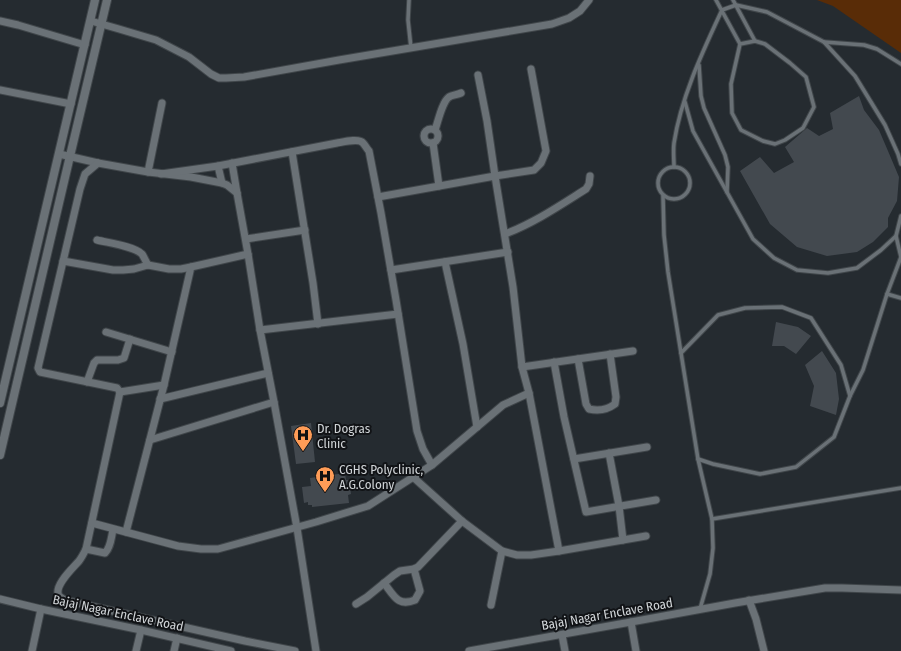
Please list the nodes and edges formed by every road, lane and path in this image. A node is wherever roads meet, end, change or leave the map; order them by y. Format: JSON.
{"nodes":[{"id":1,"x":95,"y":0,"type":"edge"},
{"id":2,"x":107,"y":0,"type":"edge"},
{"id":3,"x":409,"y":0,"type":"edge"},
{"id":4,"x":589,"y":0,"type":"edge"},
{"id":5,"x":716,"y":0,"type":"edge"},
{"id":6,"x":733,"y":0,"type":"edge"},
{"id":7,"x":736,"y":5,"type":"junction"},
{"id":8,"x":722,"y":10,"type":"junction"},
{"id":9,"x":0,"y":21,"type":"edge"},
{"id":10,"x":91,"y":21,"type":"junction"},
{"id":11,"x":102,"y":24,"type":"junction"},
{"id":12,"x":755,"y":41,"type":"junction"},
{"id":13,"x":824,"y":42,"type":"junction"},
{"id":14,"x":740,"y":44,"type":"junction"},
{"id":15,"x":85,"y":46,"type":"junction"},
{"id":16,"x":411,"y":48,"type":"junction"},
{"id":17,"x":699,"y":64,"type":"junction"},
{"id":18,"x":901,"y":64,"type":"edge"},
{"id":19,"x":531,"y":69,"type":"dead end"},
{"id":20,"x":478,"y":75,"type":"dead end"},
{"id":21,"x":0,"y":90,"type":"edge"},
{"id":22,"x":461,"y":94,"type":"dead end"},
{"id":23,"x":684,"y":101,"type":"junction"},
{"id":24,"x":162,"y":103,"type":"dead end"},
{"id":25,"x":70,"y":104,"type":"junction"},
{"id":26,"x":435,"y":130,"type":"junction"},
{"id":27,"x":433,"y":143,"type":"junction"},
{"id":28,"x":292,"y":152,"type":"junction"},
{"id":29,"x":59,"y":154,"type":"junction"},
{"id":30,"x":70,"y":156,"type":"junction"},
{"id":31,"x":98,"y":163,"type":"junction"},
{"id":32,"x":232,"y":163,"type":"junction"},
{"id":33,"x":901,"y":164,"type":"edge"},
{"id":34,"x":218,"y":166,"type":"junction"},
{"id":35,"x":674,"y":167,"type":"junction"},
{"id":36,"x":148,"y":172,"type":"junction"},
{"id":37,"x":161,"y":174,"type":"junction"},
{"id":38,"x":495,"y":176,"type":"junction"},
{"id":39,"x":590,"y":176,"type":"dead end"},
{"id":40,"x":222,"y":183,"type":"junction"},
{"id":41,"x":440,"y":186,"type":"junction"},
{"id":42,"x":237,"y":193,"type":"junction"},
{"id":43,"x":727,"y":193,"type":"junction"},
{"id":44,"x":663,"y":196,"type":"junction"},
{"id":45,"x":378,"y":197,"type":"junction"},
{"id":46,"x":901,"y":218,"type":"edge"},
{"id":47,"x":304,"y":230,"type":"junction"},
{"id":48,"x":505,"y":234,"type":"junction"},
{"id":49,"x":896,"y":236,"type":"junction"},
{"id":50,"x":246,"y":239,"type":"junction"},
{"id":51,"x":97,"y":240,"type":"dead end"},
{"id":52,"x":508,"y":252,"type":"junction"},
{"id":53,"x":248,"y":254,"type":"junction"},
{"id":54,"x":901,"y":257,"type":"edge"},
{"id":55,"x":63,"y":261,"type":"junction"},
{"id":56,"x":445,"y":262,"type":"junction"},
{"id":57,"x":148,"y":265,"type":"junction"},
{"id":58,"x":191,"y":267,"type":"junction"},
{"id":59,"x":391,"y":270,"type":"junction"},
{"id":60,"x":887,"y":294,"type":"junction"},
{"id":61,"x":901,"y":298,"type":"edge"},
{"id":62,"x":398,"y":314,"type":"junction"},
{"id":63,"x":318,"y":324,"type":"junction"},
{"id":64,"x":260,"y":330,"type":"junction"},
{"id":65,"x":106,"y":332,"type":"dead end"},
{"id":66,"x":130,"y":339,"type":"junction"},
{"id":67,"x":633,"y":351,"type":"dead end"},
{"id":68,"x":172,"y":352,"type":"junction"},
{"id":69,"x":681,"y":353,"type":"junction"},
{"id":70,"x":610,"y":354,"type":"junction"},
{"id":71,"x":578,"y":359,"type":"junction"},
{"id":72,"x":554,"y":362,"type":"junction"},
{"id":73,"x":522,"y":367,"type":"junction"},
{"id":74,"x":268,"y":373,"type":"junction"},
{"id":75,"x":87,"y":382,"type":"junction"},
{"id":76,"x":164,"y":385,"type":"junction"},
{"id":77,"x":1,"y":389,"type":"edge"},
{"id":78,"x":14,"y":391,"type":"junction"},
{"id":79,"x":120,"y":392,"type":"junction"},
{"id":80,"x":529,"y":393,"type":"junction"},
{"id":81,"x":850,"y":396,"type":"junction"},
{"id":82,"x":160,"y":399,"type":"junction"},
{"id":83,"x":274,"y":402,"type":"junction"},
{"id":84,"x":0,"y":403,"type":"edge"},
{"id":85,"x":477,"y":427,"type":"junction"},
{"id":86,"x":150,"y":440,"type":"junction"},
{"id":87,"x":647,"y":447,"type":"dead end"},
{"id":88,"x":609,"y":453,"type":"junction"},
{"id":89,"x":0,"y":455,"type":"edge"},
{"id":90,"x":698,"y":459,"type":"junction"},
{"id":91,"x":574,"y":460,"type":"junction"},
{"id":92,"x":432,"y":465,"type":"junction"},
{"id":93,"x":413,"y":478,"type":"junction"},
{"id":94,"x":901,"y":488,"type":"edge"},
{"id":95,"x":656,"y":500,"type":"dead end"},
{"id":96,"x":619,"y":506,"type":"junction"},
{"id":97,"x":712,"y":519,"type":"junction"},
{"id":98,"x":462,"y":521,"type":"junction"},
{"id":99,"x":92,"y":524,"type":"junction"},
{"id":100,"x":297,"y":528,"type":"junction"},
{"id":101,"x":113,"y":530,"type":"junction"},
{"id":102,"x":126,"y":532,"type":"junction"},
{"id":103,"x":646,"y":536,"type":"dead end"},
{"id":104,"x":623,"y":540,"type":"junction"},
{"id":105,"x":86,"y":549,"type":"junction"},
{"id":106,"x":502,"y":551,"type":"junction"},
{"id":107,"x":559,"y":551,"type":"junction"},
{"id":108,"x":414,"y":569,"type":"junction"},
{"id":109,"x":384,"y":583,"type":"junction"},
{"id":110,"x":901,"y":590,"type":"edge"},
{"id":111,"x":0,"y":599,"type":"edge"},
{"id":112,"x":749,"y":600,"type":"junction"},
{"id":113,"x":356,"y":604,"type":"dead end"},
{"id":114,"x":491,"y":605,"type":"dead end"},
{"id":115,"x":41,"y":609,"type":"junction"},
{"id":116,"x":700,"y":609,"type":"junction"},
{"id":117,"x":631,"y":622,"type":"junction"},
{"id":118,"x":141,"y":630,"type":"junction"},
{"id":119,"x":562,"y":635,"type":"junction"},
{"id":120,"x":177,"y":638,"type":"junction"},
{"id":121,"x":32,"y":651,"type":"edge"},
{"id":122,"x":136,"y":651,"type":"edge"},
{"id":123,"x":174,"y":651,"type":"edge"},
{"id":124,"x":231,"y":651,"type":"edge"},
{"id":125,"x":295,"y":651,"type":"edge"},
{"id":126,"x":316,"y":651,"type":"edge"},
{"id":127,"x":469,"y":651,"type":"edge"},
{"id":128,"x":565,"y":651,"type":"edge"},
{"id":129,"x":636,"y":651,"type":"edge"},
{"id":130,"x":764,"y":651,"type":"edge"}],
"edges":[{"from":1,"to":10,"type":"street"},
{"from":2,"to":11,"type":"street"},
{"from":3,"to":16,"type":"lane"},
{"from":4,"to":16,"type":"street"},
{"from":5,"to":8,"type":"lane"},
{"from":6,"to":7,"type":"lane"},
{"from":7,"to":8,"type":"lane"},
{"from":7,"to":12,"type":"lane"},
{"from":7,"to":13,"type":"lane"},
{"from":8,"to":14,"type":"lane"},
{"from":8,"to":17,"type":"lane"},
{"from":9,"to":15,"type":"street"},
{"from":10,"to":11,"type":"street"},
{"from":10,"to":15,"type":"street"},
{"from":11,"to":16,"type":"street"},
{"from":11,"to":30,"type":"street"},
{"from":12,"to":14,"type":"lane"},
{"from":12,"to":14,"type":"lane"},
{"from":13,"to":18,"type":"lane"},
{"from":13,"to":33,"type":"lane"},
{"from":15,"to":25,"type":"street"},
{"from":17,"to":23,"type":"lane"},
{"from":17,"to":43,"type":"lane"},
{"from":19,"to":38,"type":"street"},
{"from":20,"to":38,"type":"street"},
{"from":21,"to":25,"type":"street"},
{"from":22,"to":26,"type":"street"},
{"from":23,"to":35,"type":"lane"},
{"from":23,"to":43,"type":"lane"},
{"from":24,"to":36,"type":"street"},
{"from":25,"to":29,"type":"street"},
{"from":26,"to":27,"type":"street"},
{"from":26,"to":27,"type":"street"},
{"from":27,"to":41,"type":"street"},
{"from":28,"to":32,"type":"street"},
{"from":28,"to":45,"type":"street"},
{"from":28,"to":47,"type":"street"},
{"from":29,"to":30,"type":"street"},
{"from":29,"to":77,"type":"street"},
{"from":30,"to":31,"type":"street"},
{"from":30,"to":78,"type":"street"},
{"from":31,"to":36,"type":"street"},
{"from":31,"to":55,"type":"street"},
{"from":32,"to":34,"type":"street"},
{"from":32,"to":42,"type":"street"},
{"from":34,"to":37,"type":"street"},
{"from":34,"to":40,"type":"street"},
{"from":35,"to":44,"type":"lane"},
{"from":35,"to":44,"type":"lane"},
{"from":36,"to":37,"type":"street"},
{"from":37,"to":40,"type":"street"},
{"from":38,"to":41,"type":"street"},
{"from":38,"to":48,"type":"street"},
{"from":39,"to":48,"type":"street"},
{"from":40,"to":42,"type":"street"},
{"from":41,"to":45,"type":"street"},
{"from":42,"to":50,"type":"street"},
{"from":43,"to":49,"type":"lane"},
{"from":44,"to":69,"type":"lane"},
{"from":45,"to":59,"type":"street"},
{"from":46,"to":49,"type":"lane"},
{"from":47,"to":50,"type":"street"},
{"from":47,"to":63,"type":"street"},
{"from":48,"to":52,"type":"street"},
{"from":49,"to":54,"type":"lane"},
{"from":50,"to":53,"type":"street"},
{"from":51,"to":57,"type":"street"},
{"from":52,"to":56,"type":"street"},
{"from":52,"to":73,"type":"street"},
{"from":53,"to":58,"type":"street"},
{"from":53,"to":64,"type":"street"},
{"from":54,"to":60,"type":"lane"},
{"from":55,"to":57,"type":"street"},
{"from":55,"to":75,"type":"street"},
{"from":56,"to":59,"type":"street"},
{"from":56,"to":85,"type":"street"},
{"from":57,"to":58,"type":"street"},
{"from":58,"to":68,"type":"street"},
{"from":59,"to":62,"type":"street"},
{"from":60,"to":61,"type":"lane"},
{"from":60,"to":81,"type":"lane"},
{"from":62,"to":63,"type":"street"},
{"from":62,"to":92,"type":"street"},
{"from":63,"to":64,"type":"street"},
{"from":64,"to":74,"type":"street"},
{"from":65,"to":66,"type":"street"},
{"from":66,"to":68,"type":"street"},
{"from":66,"to":75,"type":"street"},
{"from":67,"to":70,"type":"street"},
{"from":68,"to":76,"type":"street"},
{"from":69,"to":81,"type":"lane"},
{"from":69,"to":90,"type":"lane"},
{"from":70,"to":71,"type":"street"},
{"from":70,"to":71,"type":"street"},
{"from":71,"to":72,"type":"street"},
{"from":72,"to":73,"type":"street"},
{"from":72,"to":91,"type":"street"},
{"from":73,"to":80,"type":"street"},
{"from":74,"to":82,"type":"street"},
{"from":74,"to":83,"type":"street"},
{"from":75,"to":79,"type":"street"},
{"from":76,"to":79,"type":"street"},
{"from":76,"to":82,"type":"street"},
{"from":77,"to":78,"type":"street"},
{"from":77,"to":84,"type":"street"},
{"from":78,"to":89,"type":"street"},
{"from":79,"to":99,"type":"street"},
{"from":80,"to":85,"type":"street"},
{"from":80,"to":107,"type":"street"},
{"from":81,"to":90,"type":"lane"},
{"from":82,"to":86,"type":"street"},
{"from":83,"to":86,"type":"street"},
{"from":83,"to":100,"type":"street"},
{"from":85,"to":92,"type":"street"},
{"from":86,"to":102,"type":"street"},
{"from":87,"to":88,"type":"street"},
{"from":88,"to":91,"type":"street"},
{"from":88,"to":96,"type":"street"},
{"from":90,"to":97,"type":"lane"},
{"from":91,"to":96,"type":"street"},
{"from":92,"to":93,"type":"street"},
{"from":93,"to":98,"type":"street"},
{"from":93,"to":100,"type":"street"},
{"from":94,"to":97,"type":"lane"},
{"from":95,"to":96,"type":"street"},
{"from":96,"to":104,"type":"street"},
{"from":97,"to":116,"type":"lane"},
{"from":98,"to":106,"type":"street"},
{"from":98,"to":108,"type":"street"},
{"from":99,"to":101,"type":"street"},
{"from":99,"to":105,"type":"street"},
{"from":100,"to":102,"type":"street"},
{"from":100,"to":126,"type":"street"},
{"from":101,"to":102,"type":"street"},
{"from":101,"to":105,"type":"street"},
{"from":103,"to":104,"type":"street"},
{"from":104,"to":107,"type":"street"},
{"from":105,"to":125,"type":"street"},
{"from":106,"to":107,"type":"street"},
{"from":106,"to":114,"type":"street"},
{"from":108,"to":109,"type":"street"},
{"from":108,"to":109,"type":"street"},
{"from":109,"to":113,"type":"street"},
{"from":110,"to":112,"type":"street","name":"Bajaj Nagar Enclave Road"},
{"from":111,"to":115,"type":"street","name":"Bajaj Nagar Enclave Road"},
{"from":112,"to":116,"type":"street","name":"Bajaj Nagar Enclave Road"},
{"from":112,"to":130,"type":"street"},
{"from":115,"to":118,"type":"street","name":"Bajaj Nagar Enclave Road"},
{"from":115,"to":121,"type":"street"},
{"from":116,"to":117,"type":"street","name":"Bajaj Nagar Enclave Road"},
{"from":117,"to":119,"type":"street","name":"Bajaj Nagar Enclave Road"},
{"from":117,"to":129,"type":"street"},
{"from":118,"to":120,"type":"street","name":"Bajaj Nagar Enclave Road"},
{"from":118,"to":122,"type":"street"},
{"from":119,"to":127,"type":"street","name":"Bajaj Nagar Enclave Road"},
{"from":119,"to":128,"type":"street"},
{"from":120,"to":123,"type":"street"},
{"from":120,"to":124,"type":"street","name":"Bajaj Nagar Enclave Road"}]}
